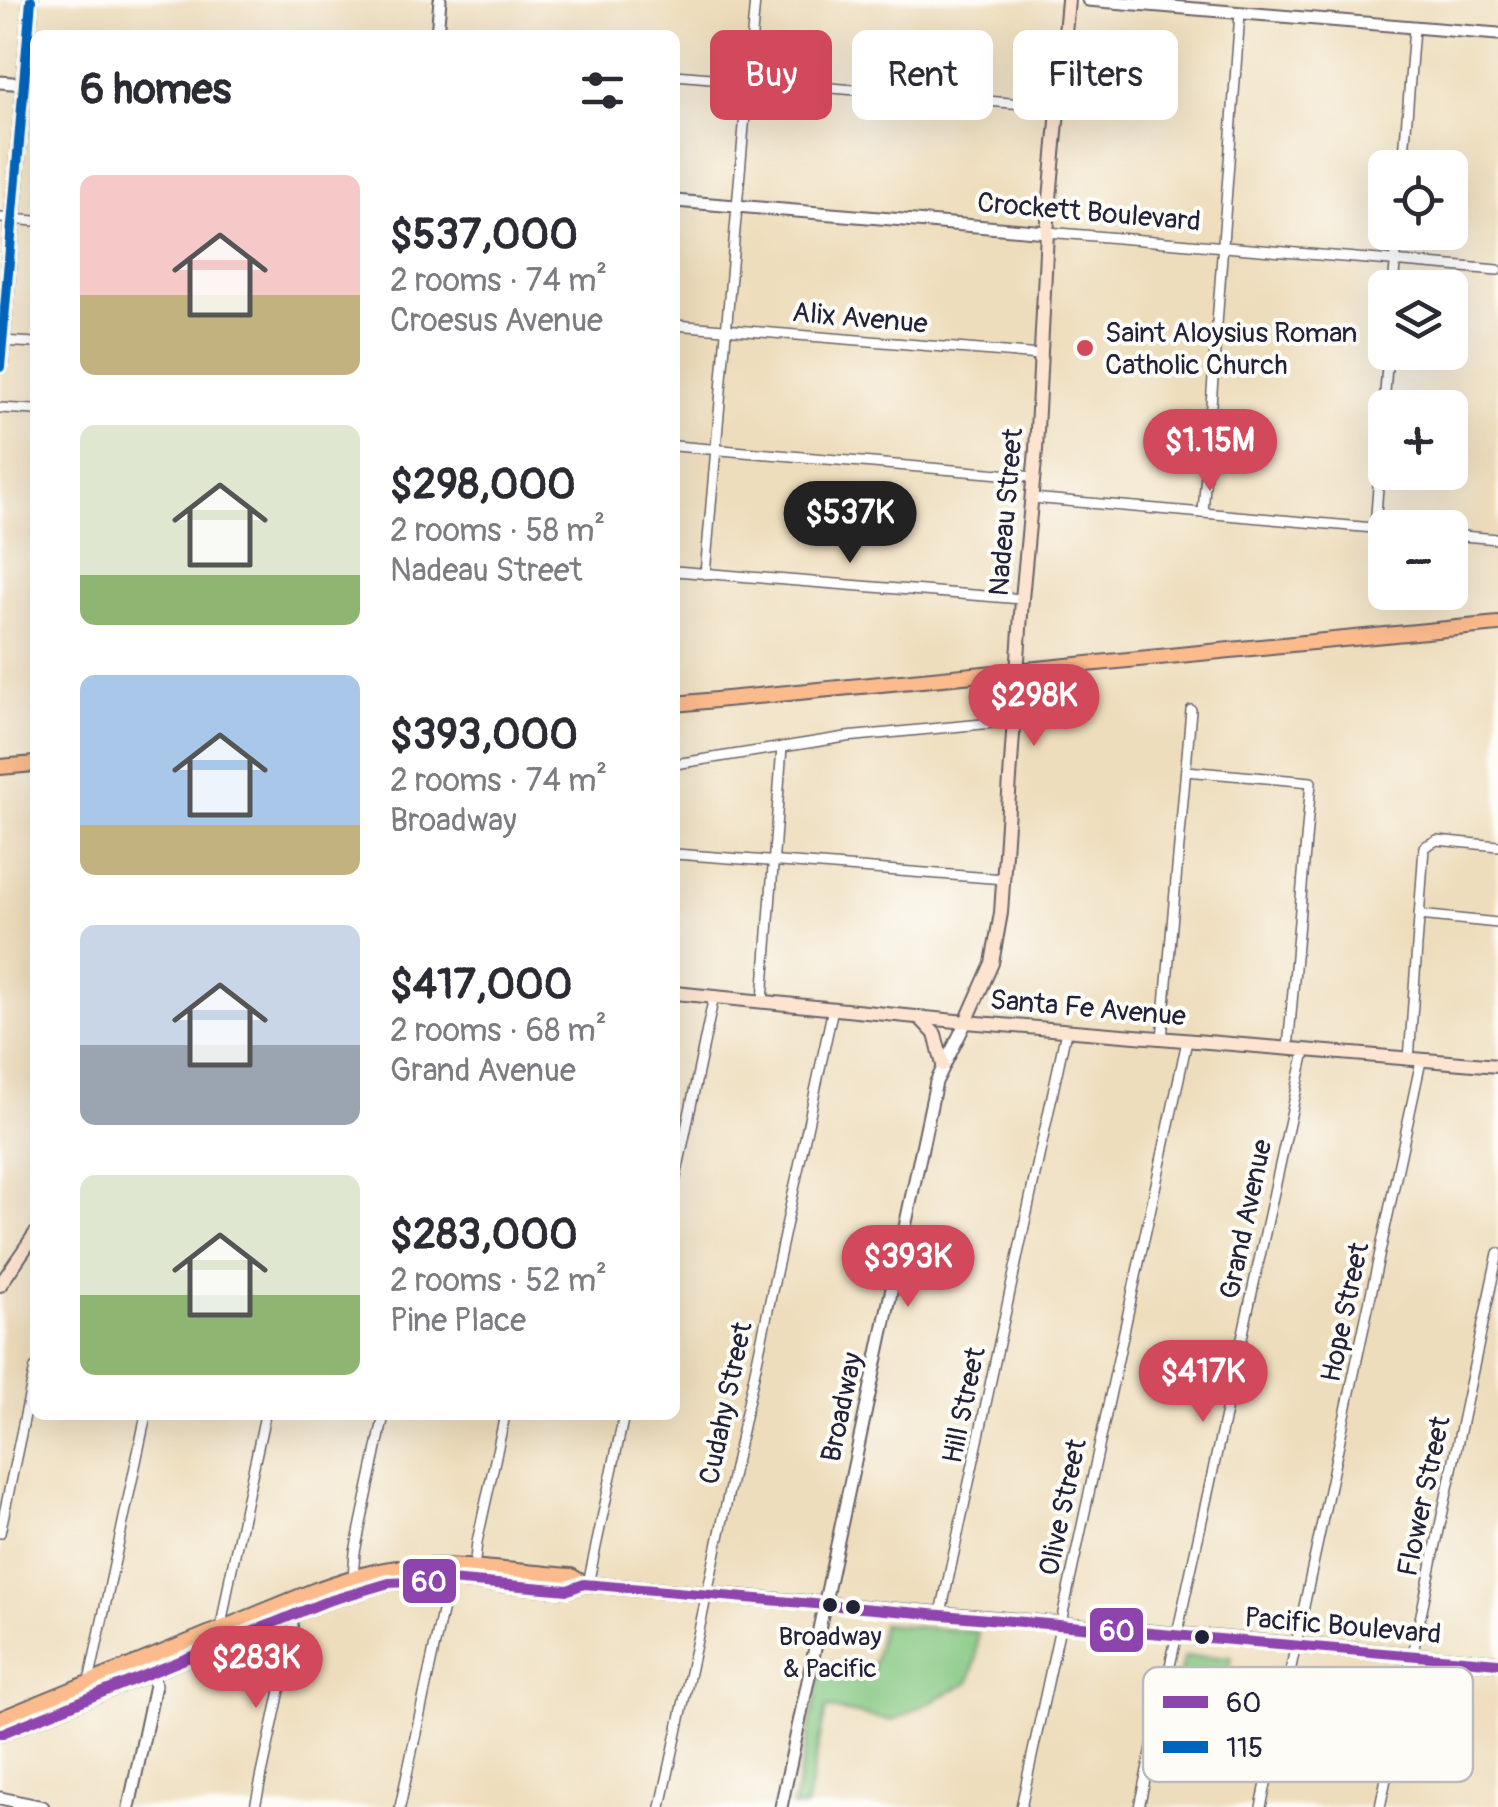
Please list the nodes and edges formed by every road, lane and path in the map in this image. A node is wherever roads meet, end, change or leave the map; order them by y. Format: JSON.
{"nodes":[{"id":1,"x":31,"y":0,"type":"edge"},
{"id":2,"x":440,"y":0,"type":"edge"},
{"id":3,"x":755,"y":0,"type":"edge"},
{"id":4,"x":1068,"y":0,"type":"edge"},
{"id":5,"x":1088,"y":0,"type":"edge"},
{"id":6,"x":1240,"y":12,"type":"junction"},
{"id":7,"x":1414,"y":28,"type":"junction"},
{"id":8,"x":30,"y":30,"type":"edge"},
{"id":9,"x":437,"y":30,"type":"edge"},
{"id":10,"x":752,"y":30,"type":"edge"},
{"id":11,"x":1065,"y":30,"type":"edge"},
{"id":12,"x":1498,"y":34,"type":"edge"},
{"id":13,"x":30,"y":42,"type":"edge"},
{"id":14,"x":680,"y":76,"type":"edge"},
{"id":15,"x":710,"y":78,"type":"edge"},
{"id":16,"x":0,"y":82,"type":"edge"},
{"id":17,"x":29,"y":84,"type":"edge"},
{"id":18,"x":832,"y":88,"type":"edge"},
{"id":19,"x":1013,"y":102,"type":"edge"},
{"id":20,"x":745,"y":120,"type":"edge"},
{"id":21,"x":1057,"y":120,"type":"edge"},
{"id":22,"x":1404,"y":150,"type":"edge"},
{"id":23,"x":680,"y":201,"type":"edge"},
{"id":24,"x":738,"y":206,"type":"junction"},
{"id":25,"x":6,"y":219,"type":"edge"},
{"id":26,"x":1047,"y":232,"type":"junction"},
{"id":27,"x":1222,"y":248,"type":"junction"},
{"id":28,"x":1396,"y":250,"type":"edge"},
{"id":29,"x":1395,"y":261,"type":"junction"},
{"id":30,"x":1394,"y":270,"type":"edge"},
{"id":31,"x":1498,"y":270,"type":"edge"},
{"id":32,"x":680,"y":324,"type":"edge"},
{"id":33,"x":728,"y":329,"type":"junction"},
{"id":34,"x":30,"y":345,"type":"edge"},
{"id":35,"x":1,"y":350,"type":"edge"},
{"id":36,"x":1040,"y":355,"type":"junction"},
{"id":37,"x":0,"y":368,"type":"edge"},
{"id":38,"x":1387,"y":370,"type":"edge"},
{"id":39,"x":0,"y":408,"type":"edge"},
{"id":40,"x":30,"y":410,"type":"edge"},
{"id":41,"x":680,"y":446,"type":"edge"},
{"id":42,"x":716,"y":449,"type":"junction"},
{"id":43,"x":1034,"y":477,"type":"junction"},
{"id":44,"x":1032,"y":498,"type":"junction"},
{"id":45,"x":1381,"y":510,"type":"edge"},
{"id":46,"x":1202,"y":513,"type":"junction"},
{"id":47,"x":1368,"y":527,"type":"edge"},
{"id":48,"x":1468,"y":536,"type":"edge"},
{"id":49,"x":1498,"y":539,"type":"edge"},
{"id":50,"x":680,"y":572,"type":"edge"},
{"id":51,"x":705,"y":574,"type":"junction"},
{"id":52,"x":1022,"y":600,"type":"junction"},
{"id":53,"x":1498,"y":624,"type":"edge"},
{"id":54,"x":1018,"y":671,"type":"junction"},
{"id":55,"x":680,"y":704,"type":"edge"},
{"id":56,"x":1191,"y":710,"type":"dead end"},
{"id":57,"x":1014,"y":722,"type":"junction"},
{"id":58,"x":782,"y":747,"type":"junction"},
{"id":59,"x":680,"y":763,"type":"edge"},
{"id":60,"x":30,"y":764,"type":"edge"},
{"id":61,"x":0,"y":767,"type":"edge"},
{"id":62,"x":1186,"y":771,"type":"junction"},
{"id":63,"x":1498,"y":846,"type":"edge"},
{"id":64,"x":680,"y":854,"type":"edge"},
{"id":65,"x":772,"y":862,"type":"junction"},
{"id":66,"x":1004,"y":879,"type":"junction"},
{"id":67,"x":1419,"y":915,"type":"junction"},
{"id":68,"x":1498,"y":922,"type":"edge"},
{"id":69,"x":680,"y":993,"type":"edge"},
{"id":70,"x":714,"y":996,"type":"junction"},
{"id":71,"x":763,"y":1000,"type":"junction"},
{"id":72,"x":833,"y":1008,"type":"junction"},
{"id":73,"x":920,"y":1017,"type":"junction"},
{"id":74,"x":966,"y":1022,"type":"junction"},
{"id":75,"x":1066,"y":1031,"type":"junction"},
{"id":76,"x":1162,"y":1038,"type":"junction"},
{"id":77,"x":1187,"y":1041,"type":"junction"},
{"id":78,"x":1288,"y":1050,"type":"junction"},
{"id":79,"x":1305,"y":1051,"type":"junction"},
{"id":80,"x":1415,"y":1060,"type":"junction"},
{"id":81,"x":943,"y":1066,"type":"junction"},
{"id":82,"x":1498,"y":1066,"type":"edge"},
{"id":83,"x":680,"y":1158,"type":"edge"},
{"id":84,"x":30,"y":1241,"type":"edge"},
{"id":85,"x":1498,"y":1253,"type":"edge"},
{"id":86,"x":0,"y":1285,"type":"edge"},
{"id":87,"x":30,"y":1392,"type":"edge"},
{"id":88,"x":145,"y":1420,"type":"edge"},
{"id":89,"x":264,"y":1420,"type":"edge"},
{"id":90,"x":383,"y":1420,"type":"edge"},
{"id":91,"x":504,"y":1420,"type":"edge"},
{"id":92,"x":623,"y":1420,"type":"edge"},
{"id":93,"x":0,"y":1534,"type":"edge"},
{"id":94,"x":449,"y":1574,"type":"junction"},
{"id":95,"x":474,"y":1575,"type":"junction"},
{"id":96,"x":353,"y":1577,"type":"junction"},
{"id":97,"x":586,"y":1584,"type":"junction"},
{"id":98,"x":706,"y":1595,"type":"junction"},
{"id":99,"x":825,"y":1602,"type":"junction"},
{"id":100,"x":942,"y":1613,"type":"junction"},
{"id":101,"x":292,"y":1616,"type":"junction"},
{"id":102,"x":1060,"y":1624,"type":"junction"},
{"id":103,"x":224,"y":1628,"type":"junction"},
{"id":104,"x":1176,"y":1635,"type":"junction"},
{"id":105,"x":1296,"y":1646,"type":"junction"},
{"id":106,"x":1412,"y":1656,"type":"junction"},
{"id":107,"x":1498,"y":1663,"type":"edge"},
{"id":108,"x":150,"y":1665,"type":"junction"},
{"id":109,"x":1169,"y":1667,"type":"edge"},
{"id":110,"x":1291,"y":1667,"type":"edge"},
{"id":111,"x":1410,"y":1667,"type":"edge"},
{"id":112,"x":90,"y":1682,"type":"junction"},
{"id":113,"x":0,"y":1718,"type":"edge"},
{"id":114,"x":0,"y":1734,"type":"edge"},
{"id":115,"x":1144,"y":1782,"type":"edge"},
{"id":116,"x":1266,"y":1782,"type":"edge"},
{"id":117,"x":1385,"y":1782,"type":"edge"},
{"id":118,"x":0,"y":1798,"type":"edge"},
{"id":119,"x":43,"y":1807,"type":"edge"},
{"id":120,"x":130,"y":1807,"type":"edge"},
{"id":121,"x":255,"y":1807,"type":"edge"},
{"id":122,"x":400,"y":1807,"type":"edge"},
{"id":123,"x":661,"y":1807,"type":"edge"},
{"id":124,"x":782,"y":1807,"type":"edge"},
{"id":125,"x":1021,"y":1807,"type":"edge"},
{"id":126,"x":1139,"y":1807,"type":"edge"},
{"id":127,"x":1261,"y":1807,"type":"edge"},
{"id":128,"x":1380,"y":1807,"type":"edge"}],
"edges":[{"from":1,"to":8,"type":"main road"},
{"from":2,"to":9,"type":"street"},
{"from":3,"to":10,"type":"street"},
{"from":4,"to":11,"type":"main road","name":"Nadeau Street"},
{"from":5,"to":6,"type":"street"},
{"from":6,"to":7,"type":"street"},
{"from":6,"to":27,"type":"street"},
{"from":7,"to":12,"type":"street"},
{"from":7,"to":22,"type":"street"},
{"from":13,"to":17,"type":"main road"},
{"from":14,"to":15,"type":"street"},
{"from":16,"to":17,"type":"street"},
{"from":17,"to":25,"type":"main road"},
{"from":18,"to":19,"type":"street"},
{"from":20,"to":24,"type":"street"},
{"from":21,"to":26,"type":"main road","name":"Nadeau Street"},
{"from":23,"to":24,"type":"street","name":"Crockett Boulevard"},
{"from":24,"to":26,"type":"street","name":"Crockett Boulevard"},
{"from":24,"to":33,"type":"street"},
{"from":25,"to":35,"type":"main road"},
{"from":26,"to":27,"type":"street","name":"Crockett Boulevard"},
{"from":26,"to":36,"type":"main road","name":"Nadeau Street"},
{"from":27,"to":29,"type":"street","name":"Crockett Boulevard"},
{"from":27,"to":46,"type":"street"},
{"from":28,"to":29,"type":"street"},
{"from":29,"to":30,"type":"street"},
{"from":29,"to":31,"type":"street","name":"Crockett Boulevard"},
{"from":32,"to":33,"type":"street","name":"Alix Avenue"},
{"from":33,"to":36,"type":"street","name":"Alix Avenue"},
{"from":33,"to":42,"type":"street"},
{"from":34,"to":35,"type":"street"},
{"from":35,"to":37,"type":"main road"},
{"from":36,"to":43,"type":"main road","name":"Nadeau Street"},
{"from":38,"to":45,"type":"street"},
{"from":39,"to":40,"type":"street"},
{"from":41,"to":42,"type":"street"},
{"from":42,"to":43,"type":"street"},
{"from":42,"to":51,"type":"street"},
{"from":43,"to":44,"type":"main road","name":"Nadeau Street"},
{"from":44,"to":46,"type":"street"},
{"from":44,"to":52,"type":"main road","name":"Nadeau Street"},
{"from":46,"to":47,"type":"street"},
{"from":48,"to":49,"type":"street"},
{"from":50,"to":51,"type":"street"},
{"from":51,"to":52,"type":"street"},
{"from":52,"to":54,"type":"main road","name":"Nadeau Street"},
{"from":53,"to":54,"type":"main road"},
{"from":54,"to":55,"type":"main road"},
{"from":54,"to":57,"type":"main road","name":"Nadeau Street"},
{"from":56,"to":62,"type":"street"},
{"from":57,"to":58,"type":"street"},
{"from":57,"to":66,"type":"main road","name":"Nadeau Street"},
{"from":58,"to":59,"type":"street"},
{"from":58,"to":65,"type":"street"},
{"from":60,"to":61,"type":"main road"},
{"from":62,"to":76,"type":"street"},
{"from":62,"to":78,"type":"street"},
{"from":63,"to":67,"type":"street","name":"Hope Street"},
{"from":64,"to":65,"type":"street"},
{"from":65,"to":66,"type":"street"},
{"from":65,"to":71,"type":"street"},
{"from":66,"to":74,"type":"main road","name":"Nadeau Street"},
{"from":67,"to":68,"type":"street"},
{"from":67,"to":80,"type":"street","name":"Hope Street"},
{"from":69,"to":70,"type":"main road","name":"Santa Fe Avenue"},
{"from":70,"to":71,"type":"main road","name":"Santa Fe Avenue"},
{"from":70,"to":83,"type":"street"},
{"from":71,"to":72,"type":"main road","name":"Santa Fe Avenue"},
{"from":72,"to":73,"type":"main road","name":"Santa Fe Avenue"},
{"from":72,"to":98,"type":"street","name":"Cudahy Street"},
{"from":73,"to":74,"type":"main road","name":"Santa Fe Avenue"},
{"from":73,"to":81,"type":"main road"},
{"from":74,"to":75,"type":"main road","name":"Santa Fe Avenue"},
{"from":74,"to":81,"type":"street","name":"Broadway"},
{"from":75,"to":76,"type":"main road","name":"Santa Fe Avenue"},
{"from":75,"to":100,"type":"street","name":"Hill Street"},
{"from":76,"to":77,"type":"main road","name":"Santa Fe Avenue"},
{"from":77,"to":78,"type":"main road","name":"Santa Fe Avenue"},
{"from":77,"to":102,"type":"street","name":"Olive Street"},
{"from":78,"to":79,"type":"main road","name":"Santa Fe Avenue"},
{"from":79,"to":80,"type":"main road","name":"Santa Fe Avenue"},
{"from":79,"to":104,"type":"street","name":"Grand Avenue"},
{"from":80,"to":82,"type":"main road","name":"Santa Fe Avenue"},
{"from":80,"to":105,"type":"street","name":"Hope Street"},
{"from":81,"to":99,"type":"street","name":"Broadway"},
{"from":84,"to":86,"type":"main road"},
{"from":85,"to":106,"type":"street","name":"Flower Street"},
{"from":87,"to":93,"type":"street"},
{"from":88,"to":112,"type":"street"},
{"from":89,"to":103,"type":"street"},
{"from":90,"to":96,"type":"street"},
{"from":91,"to":95,"type":"street"},
{"from":92,"to":97,"type":"street"},
{"from":94,"to":95,"type":"main road","name":"Pacific Boulevard"},
{"from":94,"to":96,"type":"main road"},
{"from":94,"to":101,"type":"main road"},
{"from":94,"to":122,"type":"street"},
{"from":95,"to":97,"type":"main road","name":"Pacific Boulevard"},
{"from":96,"to":103,"type":"main road"},
{"from":97,"to":98,"type":"main road","name":"Pacific Boulevard"},
{"from":98,"to":99,"type":"main road","name":"Pacific Boulevard"},
{"from":98,"to":123,"type":"street","name":"Cudahy Street"},
{"from":99,"to":100,"type":"main road","name":"Pacific Boulevard"},
{"from":99,"to":124,"type":"street","name":"Broadway"},
{"from":100,"to":102,"type":"main road","name":"Pacific Boulevard"},
{"from":101,"to":108,"type":"main road"},
{"from":101,"to":121,"type":"street"},
{"from":102,"to":104,"type":"main road","name":"Pacific Boulevard"},
{"from":102,"to":125,"type":"street","name":"Olive Street"},
{"from":103,"to":108,"type":"main road"},
{"from":104,"to":105,"type":"main road","name":"Pacific Boulevard"},
{"from":104,"to":109,"type":"street","name":"Grand Avenue"},
{"from":105,"to":106,"type":"main road","name":"Pacific Boulevard"},
{"from":105,"to":110,"type":"street","name":"Hope Street"},
{"from":106,"to":107,"type":"main road","name":"Pacific Boulevard"},
{"from":106,"to":111,"type":"street","name":"Flower Street"},
{"from":108,"to":112,"type":"main road"},
{"from":108,"to":114,"type":"main road"},
{"from":108,"to":120,"type":"street"},
{"from":112,"to":113,"type":"main road"},
{"from":115,"to":126,"type":"street","name":"Grand Avenue"},
{"from":116,"to":127,"type":"street","name":"Hope Street"},
{"from":117,"to":128,"type":"street","name":"Flower Street"},
{"from":118,"to":119,"type":"street"}]}
